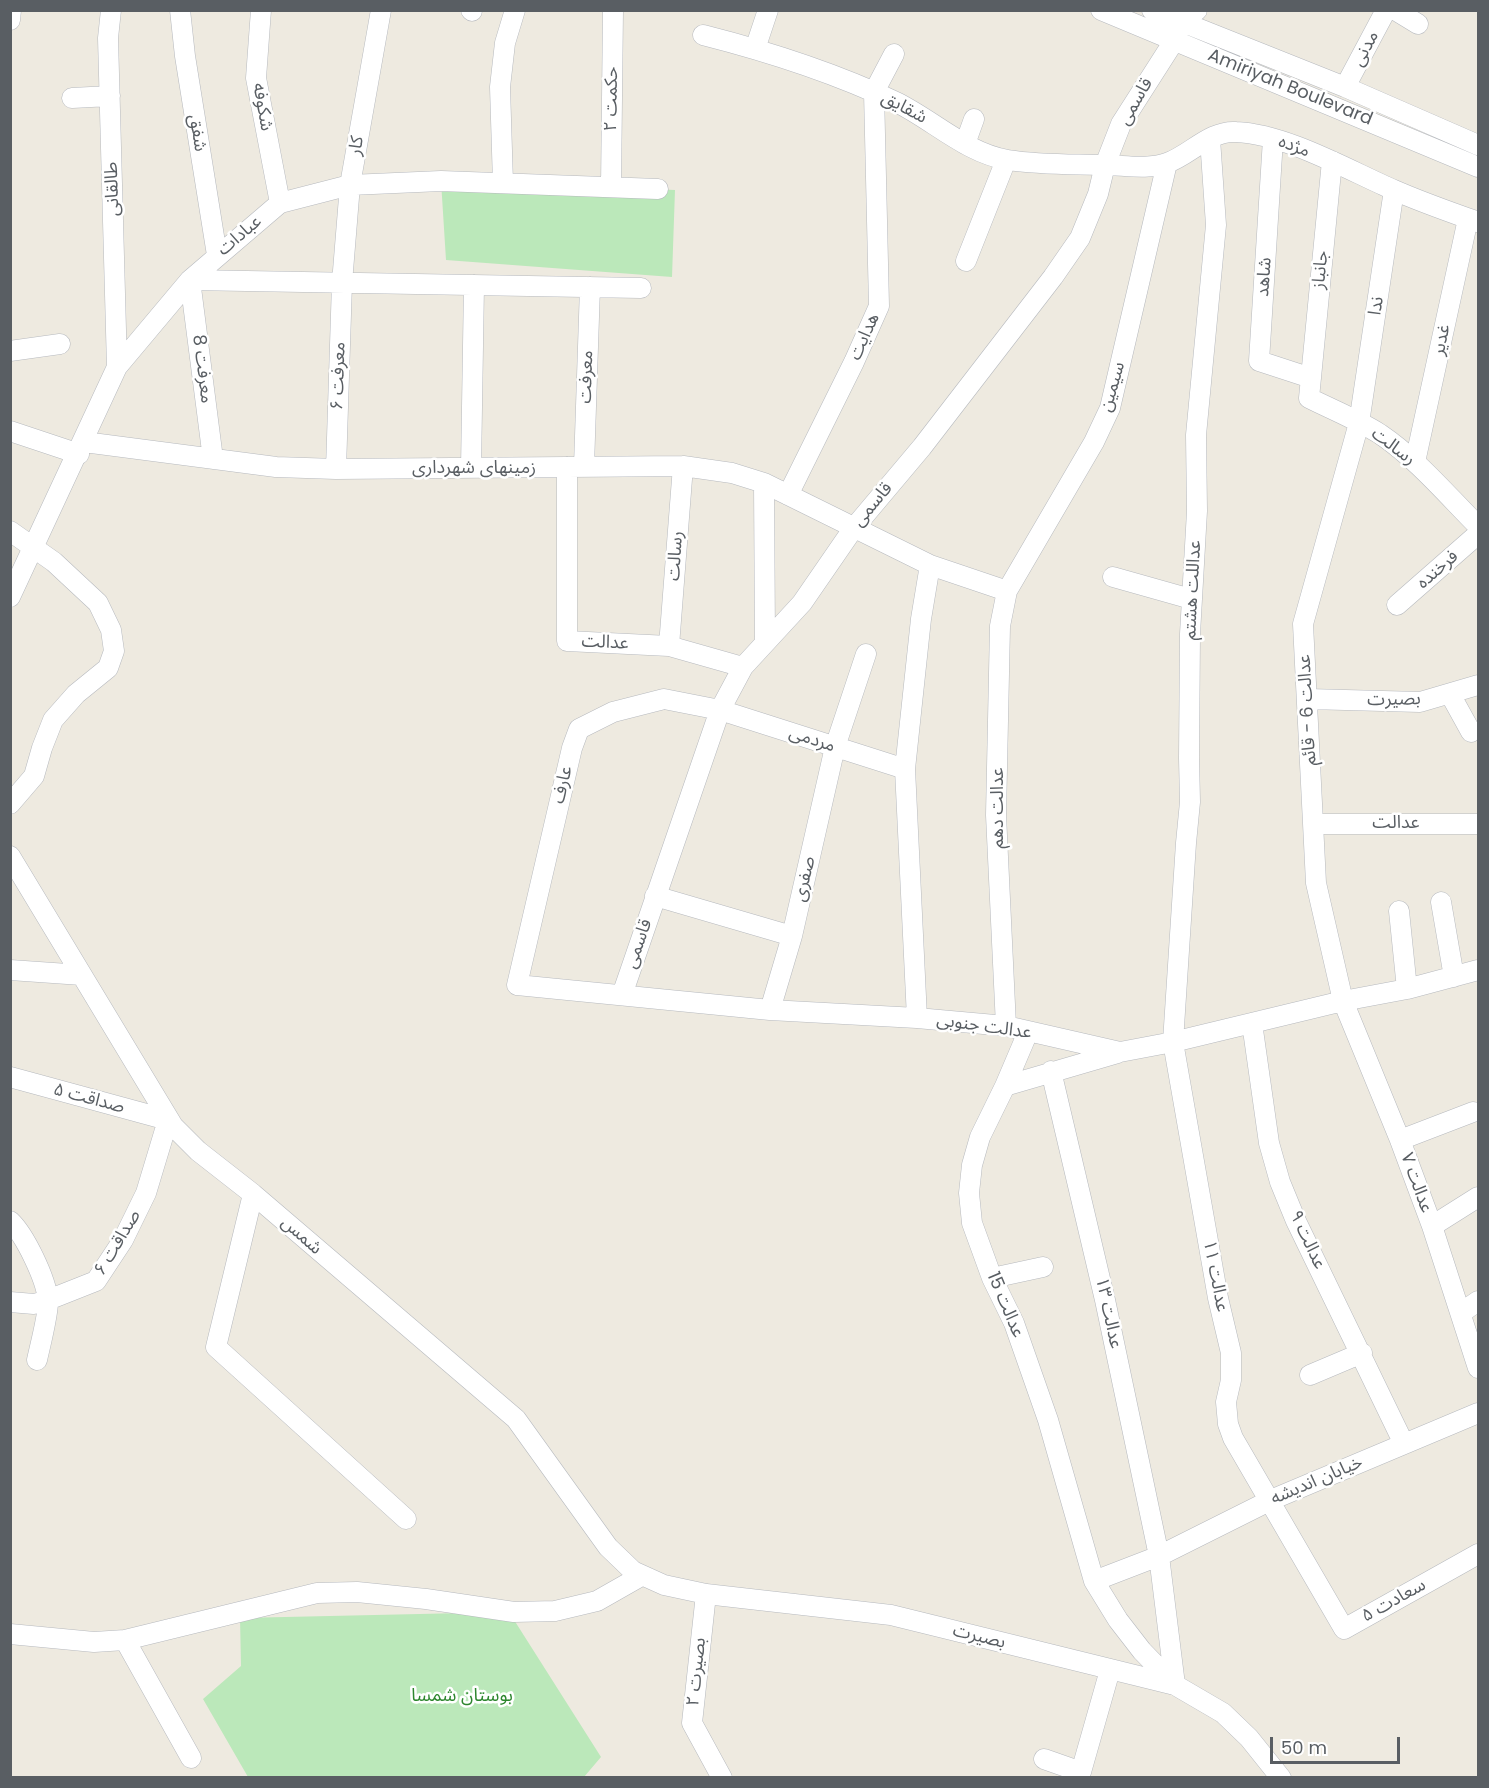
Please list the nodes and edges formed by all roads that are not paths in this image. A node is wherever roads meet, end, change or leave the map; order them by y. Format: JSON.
{"nodes":[{"id":1,"x":11,"y":10,"type":"edge"},
{"id":2,"x":111,"y":10,"type":"edge"},
{"id":3,"x":180,"y":10,"type":"edge"},
{"id":4,"x":261,"y":10,"type":"edge"},
{"id":5,"x":381,"y":10,"type":"edge"},
{"id":6,"x":515,"y":10,"type":"edge"},
{"id":7,"x":613,"y":10,"type":"edge"},
{"id":8,"x":768,"y":10,"type":"edge"},
{"id":9,"x":1101,"y":10,"type":"edge"},
{"id":10,"x":1152,"y":10,"type":"edge"},
{"id":11,"x":1386,"y":10,"type":"edge"},
{"id":12,"x":1395,"y":10,"type":"edge"},
{"id":13,"x":10,"y":20,"type":"edge"},
{"id":14,"x":1418,"y":24,"type":"dead end"},
{"id":15,"x":1184,"y":25,"type":"edge"},
{"id":16,"x":703,"y":35,"type":"dead end"},
{"id":17,"x":755,"y":49,"type":"junction"},
{"id":18,"x":894,"y":54,"type":"dead end"},
{"id":19,"x":1345,"y":87,"type":"junction"},
{"id":20,"x":874,"y":92,"type":"junction"},
{"id":21,"x":110,"y":96,"type":"junction"},
{"id":22,"x":72,"y":98,"type":"dead end"},
{"id":23,"x":974,"y":119,"type":"dead end"},
{"id":24,"x":1210,"y":139,"type":"junction"},
{"id":25,"x":1273,"y":139,"type":"junction"},
{"id":26,"x":1476,"y":139,"type":"edge"},
{"id":27,"x":965,"y":144,"type":"junction"},
{"id":28,"x":1006,"y":160,"type":"junction"},
{"id":29,"x":1332,"y":161,"type":"junction"},
{"id":30,"x":1167,"y":163,"type":"junction"},
{"id":31,"x":1106,"y":165,"type":"junction"},
{"id":32,"x":1479,"y":167,"type":"edge"},
{"id":33,"x":503,"y":183,"type":"junction"},
{"id":34,"x":350,"y":185,"type":"junction"},
{"id":35,"x":611,"y":187,"type":"junction"},
{"id":36,"x":658,"y":189,"type":"dead end"},
{"id":37,"x":1394,"y":190,"type":"junction"},
{"id":38,"x":280,"y":203,"type":"junction"},
{"id":39,"x":1474,"y":220,"type":"edge"},
{"id":40,"x":217,"y":255,"type":"junction"},
{"id":41,"x":966,"y":261,"type":"dead end"},
{"id":42,"x":190,"y":280,"type":"junction"},
{"id":43,"x":342,"y":283,"type":"junction"},
{"id":44,"x":474,"y":285,"type":"junction"},
{"id":45,"x":590,"y":287,"type":"junction"},
{"id":46,"x":641,"y":288,"type":"dead end"},
{"id":47,"x":60,"y":344,"type":"dead end"},
{"id":48,"x":10,"y":351,"type":"edge"},
{"id":49,"x":117,"y":367,"type":"junction"},
{"id":50,"x":1311,"y":378,"type":"junction"},
{"id":51,"x":1359,"y":423,"type":"junction"},
{"id":52,"x":10,"y":431,"type":"edge"},
{"id":53,"x":81,"y":448,"type":"junction"},
{"id":54,"x":213,"y":459,"type":"junction"},
{"id":55,"x":1415,"y":462,"type":"junction"},
{"id":56,"x":683,"y":466,"type":"junction"},
{"id":57,"x":575,"y":467,"type":"junction"},
{"id":58,"x":471,"y":468,"type":"junction"},
{"id":59,"x":336,"y":469,"type":"junction"},
{"id":60,"x":764,"y":483,"type":"junction"},
{"id":61,"x":788,"y":495,"type":"junction"},
{"id":62,"x":1479,"y":526,"type":"edge"},
{"id":63,"x":853,"y":529,"type":"junction"},
{"id":64,"x":10,"y":531,"type":"edge"},
{"id":65,"x":1479,"y":534,"type":"edge"},
{"id":66,"x":33,"y":547,"type":"junction"},
{"id":67,"x":930,"y":565,"type":"junction"},
{"id":68,"x":1113,"y":577,"type":"dead end"},
{"id":69,"x":1007,"y":591,"type":"junction"},
{"id":70,"x":10,"y":597,"type":"edge"},
{"id":71,"x":1191,"y":599,"type":"junction"},
{"id":72,"x":1397,"y":605,"type":"dead end"},
{"id":73,"x":765,"y":642,"type":"junction"},
{"id":74,"x":669,"y":646,"type":"junction"},
{"id":75,"x":866,"y":654,"type":"dead end"},
{"id":76,"x":743,"y":667,"type":"junction"},
{"id":77,"x":1479,"y":685,"type":"edge"},
{"id":78,"x":1450,"y":694,"type":"junction"},
{"id":79,"x":1308,"y":699,"type":"junction"},
{"id":80,"x":720,"y":710,"type":"junction"},
{"id":81,"x":1472,"y":732,"type":"dead end"},
{"id":82,"x":835,"y":747,"type":"junction"},
{"id":83,"x":905,"y":769,"type":"junction"},
{"id":84,"x":10,"y":804,"type":"edge"},
{"id":85,"x":1314,"y":824,"type":"junction"},
{"id":86,"x":1479,"y":824,"type":"edge"},
{"id":87,"x":10,"y":855,"type":"edge"},
{"id":88,"x":655,"y":896,"type":"junction"},
{"id":89,"x":1441,"y":902,"type":"dead end"},
{"id":90,"x":1399,"y":911,"type":"dead end"},
{"id":91,"x":792,"y":936,"type":"junction"},
{"id":92,"x":10,"y":970,"type":"edge"},
{"id":93,"x":1479,"y":970,"type":"edge"},
{"id":94,"x":82,"y":975,"type":"junction"},
{"id":95,"x":1454,"y":977,"type":"junction"},
{"id":96,"x":517,"y":984,"type":"joint"},
{"id":97,"x":1407,"y":989,"type":"junction"},
{"id":98,"x":622,"y":995,"type":"junction"},
{"id":99,"x":1343,"y":1001,"type":"junction"},
{"id":100,"x":770,"y":1010,"type":"junction"},
{"id":101,"x":917,"y":1018,"type":"junction"},
{"id":102,"x":1252,"y":1023,"type":"junction"},
{"id":103,"x":1006,"y":1026,"type":"junction"},
{"id":104,"x":1028,"y":1032,"type":"junction"},
{"id":105,"x":1173,"y":1042,"type":"junction"},
{"id":106,"x":1120,"y":1052,"type":"junction"},
{"id":107,"x":1051,"y":1071,"type":"junction"},
{"id":108,"x":10,"y":1077,"type":"edge"},
{"id":109,"x":1005,"y":1086,"type":"junction"},
{"id":110,"x":1473,"y":1112,"type":"dead end"},
{"id":111,"x":168,"y":1120,"type":"junction"},
{"id":112,"x":1400,"y":1140,"type":"junction"},
{"id":113,"x":253,"y":1194,"type":"junction"},
{"id":114,"x":1479,"y":1197,"type":"edge"},
{"id":115,"x":10,"y":1221,"type":"edge"},
{"id":116,"x":1432,"y":1226,"type":"junction"},
{"id":117,"x":1043,"y":1267,"type":"dead end"},
{"id":118,"x":992,"y":1278,"type":"junction"},
{"id":119,"x":48,"y":1300,"type":"junction"},
{"id":120,"x":1479,"y":1301,"type":"edge"},
{"id":121,"x":10,"y":1302,"type":"edge"},
{"id":122,"x":1461,"y":1312,"type":"junction"},
{"id":123,"x":1362,"y":1353,"type":"junction"},
{"id":124,"x":37,"y":1360,"type":"dead end"},
{"id":125,"x":1479,"y":1368,"type":"edge"},
{"id":126,"x":1310,"y":1375,"type":"dead end"},
{"id":127,"x":1479,"y":1413,"type":"edge"},
{"id":128,"x":1404,"y":1444,"type":"junction"},
{"id":129,"x":1270,"y":1500,"type":"junction"},
{"id":130,"x":406,"y":1519,"type":"dead end"},
{"id":131,"x":1479,"y":1554,"type":"edge"},
{"id":132,"x":1159,"y":1556,"type":"junction"},
{"id":133,"x":641,"y":1576,"type":"junction"},
{"id":134,"x":1094,"y":1581,"type":"junction"},
{"id":135,"x":706,"y":1594,"type":"junction"},
{"id":136,"x":10,"y":1634,"type":"edge"},
{"id":137,"x":125,"y":1640,"type":"junction"},
{"id":138,"x":1110,"y":1670,"type":"junction"},
{"id":139,"x":1175,"y":1685,"type":"junction"},
{"id":140,"x":191,"y":1758,"type":"dead end"},
{"id":141,"x":1044,"y":1759,"type":"dead end"},
{"id":142,"x":722,"y":1778,"type":"edge"},
{"id":143,"x":1281,"y":1778,"type":"edge"}],
"edges":[{"from":1,"to":13,"type":"street"},
{"from":2,"to":21,"type":"street","name":"طالقانی"},
{"from":3,"to":40,"type":"street","name":"شفق"},
{"from":4,"to":38,"type":"street","name":"شکوفه"},
{"from":5,"to":34,"type":"street","name":"کار"},
{"from":6,"to":33,"type":"street"},
{"from":7,"to":35,"type":"street","name":"حکمت ۲"},
{"from":8,"to":17,"type":"street"},
{"from":9,"to":15,"type":"street","name":"Amiriyah Boulevard"},
{"from":10,"to":15,"type":"street","name":"Amiriyah Boulevard"},
{"from":11,"to":19,"type":"street","name":"مدنی"},
{"from":12,"to":14,"type":"street"},
{"from":15,"to":19,"type":"street","name":"Amiriyah Boulevard"},
{"from":15,"to":31,"type":"street","name":"قاسمی"},
{"from":15,"to":32,"type":"street","name":"Amiriyah Boulevard"},
{"from":16,"to":17,"type":"street","name":"شقایق"},
{"from":17,"to":20,"type":"street","name":"شقایق"},
{"from":18,"to":20,"type":"street"},
{"from":19,"to":26,"type":"street","name":"Amiriyah Boulevard"},
{"from":20,"to":27,"type":"street","name":"شقایق"},
{"from":20,"to":61,"type":"street","name":"هدایت"},
{"from":21,"to":22,"type":"street"},
{"from":21,"to":49,"type":"street","name":"طالقانی"},
{"from":23,"to":27,"type":"street"},
{"from":24,"to":25,"type":"street","name":"مژده"},
{"from":24,"to":30,"type":"street","name":"مژده"},
{"from":24,"to":71,"type":"street","name":"عداللت هشتم"},
{"from":25,"to":29,"type":"street","name":"مژده"},
{"from":25,"to":50,"type":"street","name":"شاهد"},
{"from":27,"to":28,"type":"street","name":"شقایق"},
{"from":28,"to":31,"type":"street","name":"شقایق"},
{"from":28,"to":41,"type":"street"},
{"from":29,"to":37,"type":"street","name":"مژده"},
{"from":29,"to":50,"type":"street","name":"جانباز"},
{"from":30,"to":31,"type":"street","name":"مژده"},
{"from":30,"to":69,"type":"street","name":"سیمین"},
{"from":31,"to":63,"type":"street","name":"قاسمی"},
{"from":33,"to":34,"type":"street","name":"عبادات"},
{"from":33,"to":35,"type":"street","name":"عبادات"},
{"from":34,"to":38,"type":"street","name":"عبادات"},
{"from":34,"to":43,"type":"street","name":"کار"},
{"from":35,"to":36,"type":"street","name":"عبادات"},
{"from":37,"to":39,"type":"street","name":"مژده"},
{"from":37,"to":51,"type":"street","name":"ندا"},
{"from":38,"to":40,"type":"street","name":"عبادات"},
{"from":39,"to":55,"type":"street","name":"غدیر"},
{"from":40,"to":42,"type":"street","name":"عبادات"},
{"from":42,"to":43,"type":"street"},
{"from":42,"to":49,"type":"street","name":"عبادات"},
{"from":42,"to":54,"type":"street","name":"معرفت 8"},
{"from":43,"to":44,"type":"street"},
{"from":43,"to":59,"type":"street","name":"معرفت ۶"},
{"from":44,"to":45,"type":"street"},
{"from":44,"to":58,"type":"street"},
{"from":45,"to":46,"type":"street"},
{"from":45,"to":57,"type":"street","name":"معرفت"},
{"from":47,"to":48,"type":"street"},
{"from":49,"to":53,"type":"street","name":"عبادات"},
{"from":50,"to":51,"type":"street","name":"رسالت"},
{"from":51,"to":55,"type":"street","name":"رسالت"},
{"from":51,"to":79,"type":"street","name":"عدالت 6 - قائم"},
{"from":52,"to":53,"type":"street"},
{"from":53,"to":54,"type":"street","name":"زمینهای شهرداری"},
{"from":53,"to":66,"type":"street","name":"عبادات"},
{"from":54,"to":59,"type":"street","name":"زمینهای شهرداری"},
{"from":55,"to":62,"type":"street","name":"رسالت"},
{"from":56,"to":57,"type":"street","name":"زمینهای شهرداری"},
{"from":56,"to":60,"type":"street","name":"زمینهای شهرداری"},
{"from":56,"to":74,"type":"street","name":"رسالت"},
{"from":57,"to":58,"type":"street","name":"زمینهای شهرداری"},
{"from":57,"to":74,"type":"street","name":"عدالت"},
{"from":58,"to":59,"type":"street","name":"زمینهای شهرداری"},
{"from":60,"to":61,"type":"street","name":"زمینهای شهرداری"},
{"from":60,"to":73,"type":"street"},
{"from":61,"to":63,"type":"street","name":"زمینهای شهرداری"},
{"from":63,"to":67,"type":"street","name":"زمینهای شهرداری"},
{"from":63,"to":73,"type":"street","name":"قاسمی"},
{"from":64,"to":66,"type":"street"},
{"from":65,"to":72,"type":"street","name":"فرخنده"},
{"from":66,"to":70,"type":"street","name":"عبادات"},
{"from":66,"to":84,"type":"street"},
{"from":67,"to":69,"type":"street","name":"زمینهای شهرداری"},
{"from":67,"to":83,"type":"street"},
{"from":68,"to":71,"type":"street"},
{"from":69,"to":103,"type":"street","name":"عدالت دهم"},
{"from":71,"to":105,"type":"street","name":"عداللت هشتم"},
{"from":73,"to":76,"type":"street","name":"قاسمی"},
{"from":74,"to":76,"type":"street","name":"عدالت"},
{"from":75,"to":82,"type":"street","name":"صفری"},
{"from":76,"to":80,"type":"street","name":"قاسمی"},
{"from":77,"to":78,"type":"street","name":"بصیرت"},
{"from":78,"to":79,"type":"street","name":"بصیرت"},
{"from":78,"to":81,"type":"street"},
{"from":79,"to":85,"type":"street","name":"عدالت 6 - قائم"},
{"from":80,"to":82,"type":"street","name":"مردمی"},
{"from":80,"to":88,"type":"street","name":"قاسمی"},
{"from":80,"to":96,"type":"street","name":"عارف"},
{"from":82,"to":83,"type":"street","name":"مردمی"},
{"from":82,"to":91,"type":"street","name":"صفری"},
{"from":83,"to":101,"type":"street"},
{"from":85,"to":86,"type":"street","name":"عدالت"},
{"from":85,"to":99,"type":"street","name":"عدالت 6 - قائم"},
{"from":87,"to":94,"type":"street","name":"شمس"},
{"from":88,"to":91,"type":"street"},
{"from":88,"to":98,"type":"street","name":"قاسمی"},
{"from":89,"to":95,"type":"street"},
{"from":90,"to":97,"type":"street"},
{"from":91,"to":100,"type":"street","name":"صفری"},
{"from":92,"to":94,"type":"street"},
{"from":93,"to":95,"type":"street","name":"عدالت جنوبی"},
{"from":94,"to":111,"type":"street","name":"شمس"},
{"from":95,"to":97,"type":"street","name":"عدالت جنوبی"},
{"from":96,"to":98,"type":"street","name":"عدالت جنوبی"},
{"from":97,"to":99,"type":"street","name":"عدالت جنوبی"},
{"from":98,"to":100,"type":"street","name":"عدالت جنوبی"},
{"from":99,"to":102,"type":"street","name":"عدالت جنوبی"},
{"from":99,"to":112,"type":"street","name":"عدالت ۷"},
{"from":100,"to":101,"type":"street","name":"عدالت جنوبی"},
{"from":101,"to":103,"type":"street","name":"عدالت جنوبی"},
{"from":102,"to":105,"type":"street","name":"عدالت جنوبی"},
{"from":102,"to":123,"type":"street","name":"عدالت ۹"},
{"from":103,"to":104,"type":"street","name":"عدالت جنوبی"},
{"from":104,"to":106,"type":"street","name":"عدالت جنوبی"},
{"from":104,"to":109,"type":"street","name":"عدالت 15"},
{"from":105,"to":106,"type":"street","name":"عدالت جنوبی"},
{"from":105,"to":129,"type":"street","name":"عدالت ۱۱"},
{"from":106,"to":107,"type":"street"},
{"from":107,"to":109,"type":"street"},
{"from":107,"to":132,"type":"street","name":"عدالت ۱۳"},
{"from":108,"to":111,"type":"street","name":"صداقت ۵"},
{"from":109,"to":118,"type":"street","name":"عدالت 15"},
{"from":110,"to":112,"type":"street"},
{"from":111,"to":113,"type":"street","name":"شمس"},
{"from":111,"to":119,"type":"street","name":"صداقت ۶"},
{"from":112,"to":116,"type":"street","name":"عدالت ۷"},
{"from":113,"to":130,"type":"street"},
{"from":113,"to":133,"type":"street","name":"شمس"},
{"from":114,"to":116,"type":"street"},
{"from":115,"to":119,"type":"street"},
{"from":116,"to":122,"type":"street","name":"عدالت ۷"},
{"from":117,"to":118,"type":"street"},
{"from":118,"to":134,"type":"street","name":"عدالت 15"},
{"from":119,"to":121,"type":"street","name":"صداقت ۶"},
{"from":119,"to":124,"type":"street"},
{"from":120,"to":122,"type":"street"},
{"from":122,"to":125,"type":"street","name":"عدالت ۷"},
{"from":123,"to":126,"type":"street"},
{"from":123,"to":128,"type":"street","name":"عدالت ۹"},
{"from":127,"to":128,"type":"street","name":"خیابان اندیشه"},
{"from":128,"to":129,"type":"street","name":"خیابان اندیشه"},
{"from":129,"to":131,"type":"street","name":"سعادت ۵"},
{"from":129,"to":132,"type":"street","name":"خیابان اندیشه"},
{"from":132,"to":134,"type":"street","name":"خیابان اندیشه"},
{"from":132,"to":139,"type":"street","name":"عدالت ۱۳"},
{"from":133,"to":135,"type":"street","name":"بصیرت"},
{"from":133,"to":137,"type":"street"},
{"from":134,"to":139,"type":"street","name":"عدالت 15"},
{"from":135,"to":138,"type":"street","name":"بصیرت"},
{"from":135,"to":142,"type":"street","name":"بصیرت ۲"},
{"from":136,"to":137,"type":"street"},
{"from":137,"to":140,"type":"street"},
{"from":138,"to":139,"type":"street","name":"بصیرت"},
{"from":138,"to":141,"type":"street"},
{"from":139,"to":143,"type":"street","name":"بصیرت"}]}
